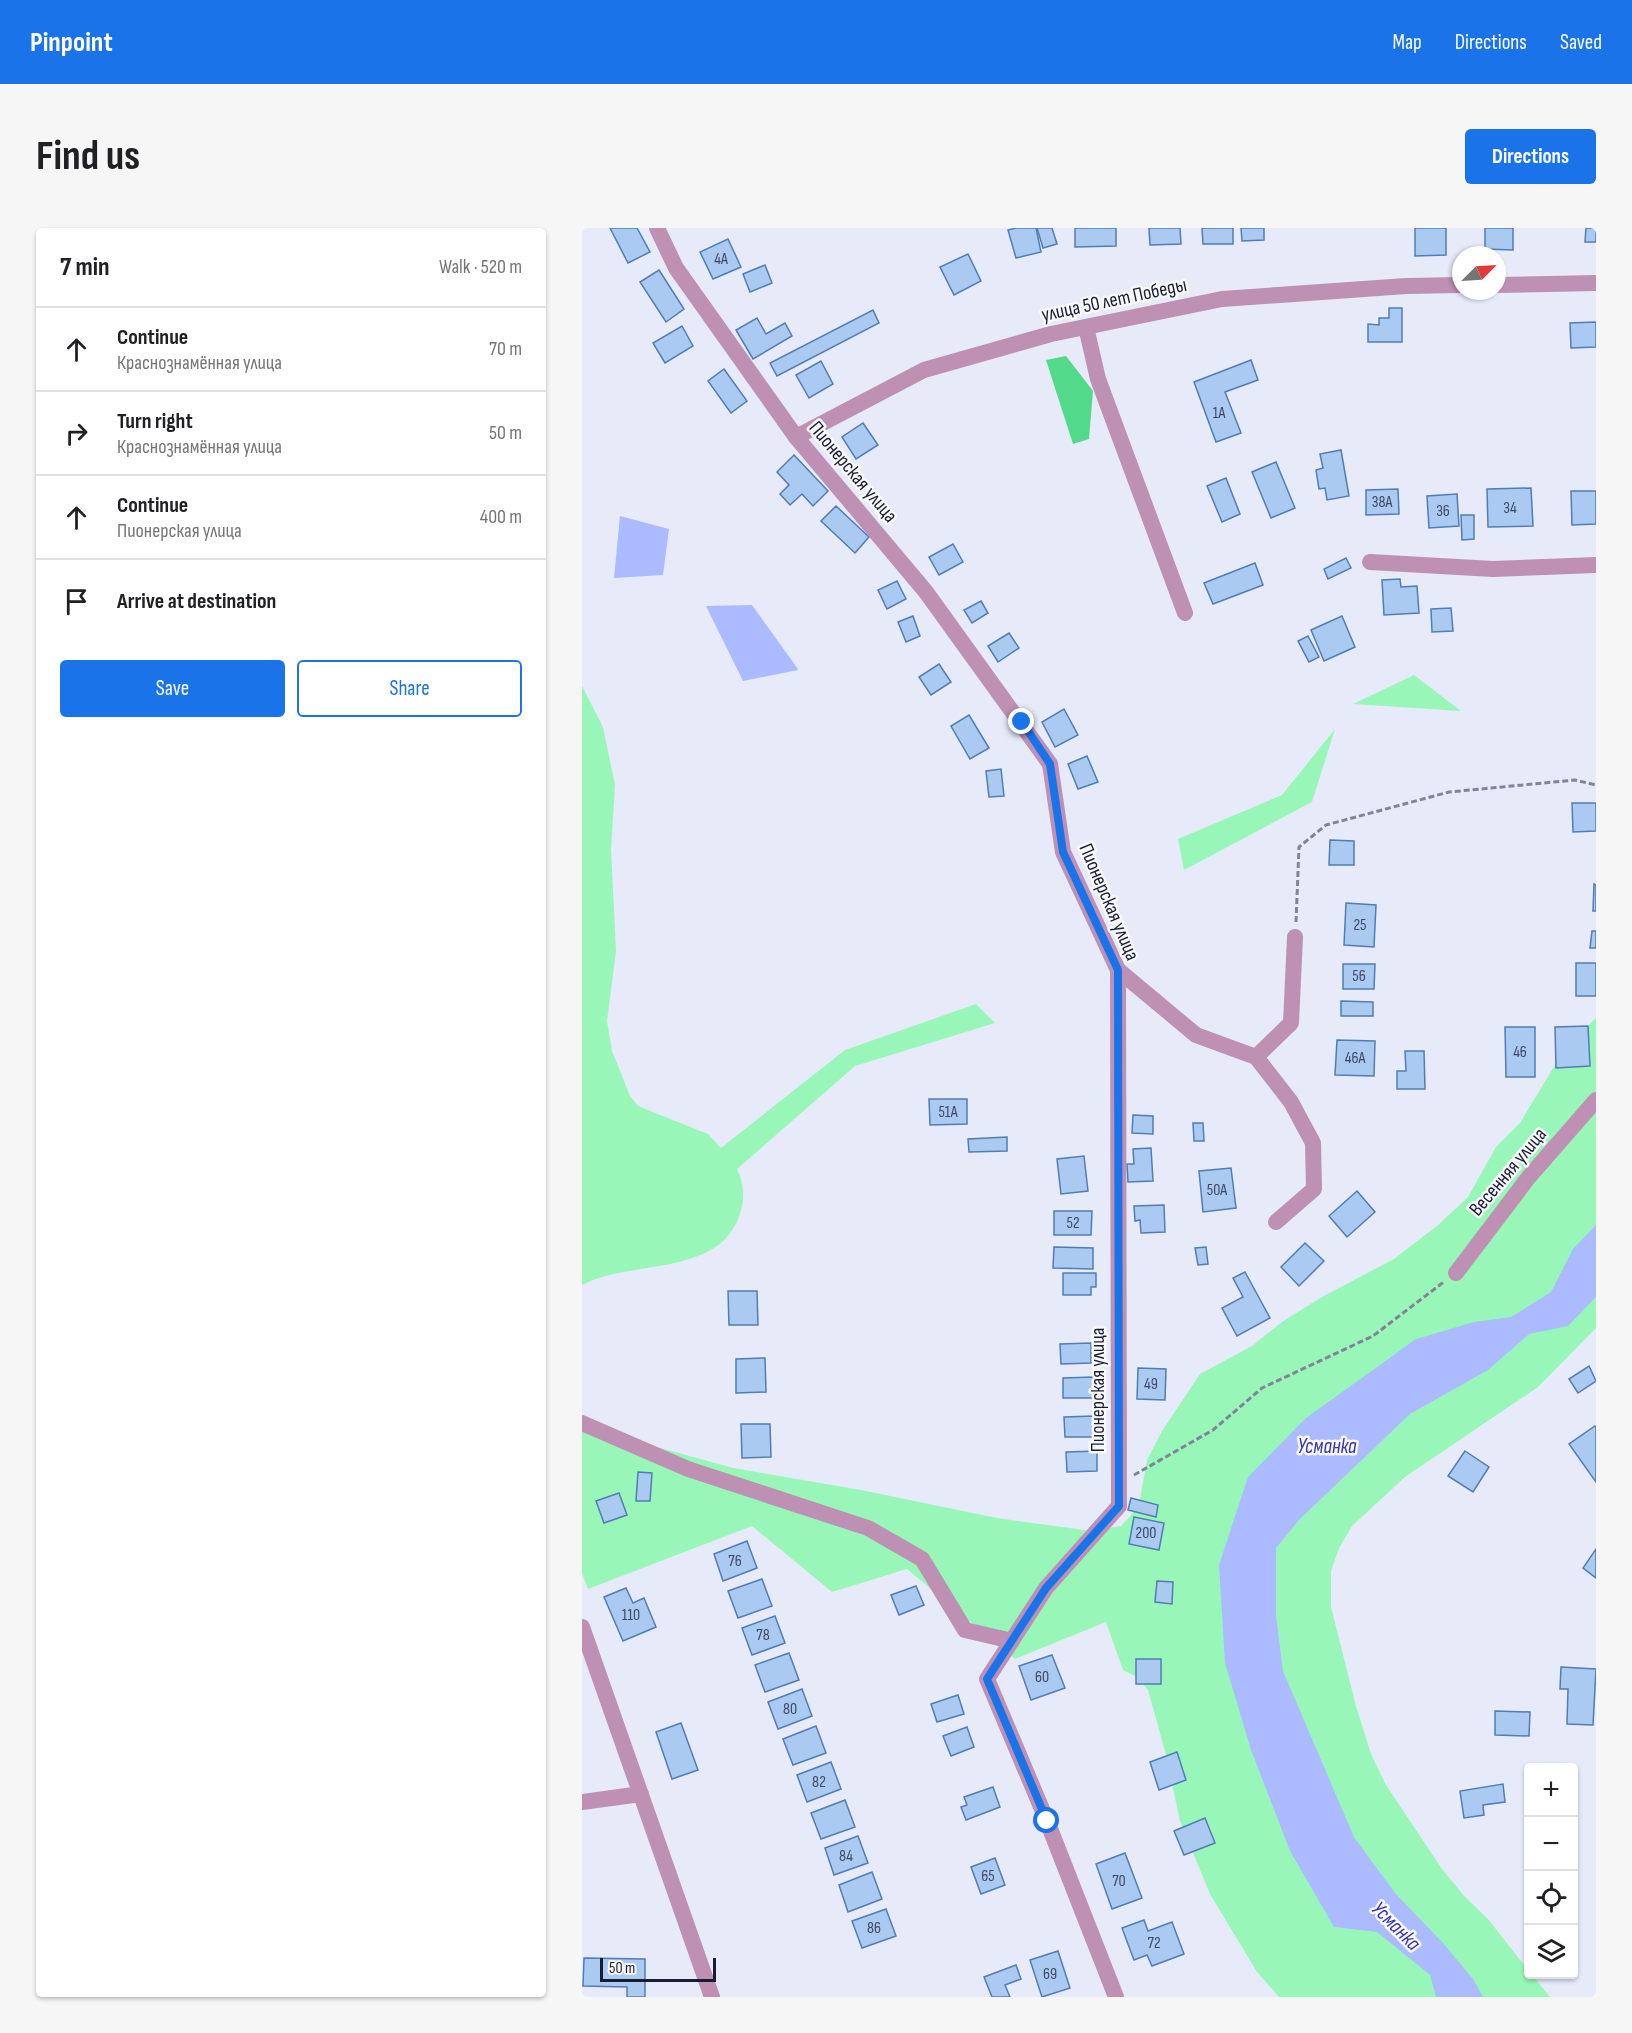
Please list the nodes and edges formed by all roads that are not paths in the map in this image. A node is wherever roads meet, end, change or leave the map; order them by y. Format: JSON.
{"nodes":[{"id":1,"x":657,"y":228,"type":"edge"},
{"id":2,"x":1596,"y":283,"type":"edge"},
{"id":3,"x":1452,"y":285,"type":"edge"},
{"id":4,"x":1506,"y":285,"type":"edge"},
{"id":5,"x":1086,"y":327,"type":"junction"},
{"id":6,"x":796,"y":437,"type":"junction"},
{"id":7,"x":1370,"y":562,"type":"dead end"},
{"id":8,"x":1596,"y":565,"type":"edge"},
{"id":9,"x":1185,"y":613,"type":"dead end"},
{"id":10,"x":1295,"y":937,"type":"road end"},
{"id":11,"x":1118,"y":970,"type":"junction"},
{"id":12,"x":1256,"y":1057,"type":"junction"},
{"id":13,"x":1596,"y":1100,"type":"edge"},
{"id":14,"x":1276,"y":1222,"type":"dead end"},
{"id":15,"x":1456,"y":1273,"type":"road end"},
{"id":16,"x":582,"y":1423,"type":"edge"},
{"id":17,"x":582,"y":1627,"type":"edge"},
{"id":18,"x":1012,"y":1641,"type":"junction"},
{"id":19,"x":641,"y":1794,"type":"junction"},
{"id":20,"x":582,"y":1802,"type":"edge"},
{"id":21,"x":712,"y":1997,"type":"edge"},
{"id":22,"x":1116,"y":1997,"type":"edge"}],
"edges":[{"from":1,"to":6,"type":"street","name":"Пионерская улица"},
{"from":2,"to":4,"type":"street"},
{"from":3,"to":5,"type":"street","name":"улица 50 лет Победы"},
{"from":5,"to":6,"type":"street","name":"улица 50 лет Победы"},
{"from":5,"to":9,"type":"street"},
{"from":6,"to":11,"type":"street","name":"Пионерская улица"},
{"from":7,"to":8,"type":"street"},
{"from":10,"to":12,"type":"street"},
{"from":11,"to":12,"type":"street"},
{"from":11,"to":18,"type":"street","name":"Пионерская улица"},
{"from":12,"to":14,"type":"street"},
{"from":13,"to":15,"type":"street","name":"Весенняя улица"},
{"from":16,"to":18,"type":"street"},
{"from":17,"to":19,"type":"street"},
{"from":18,"to":22,"type":"street"},
{"from":19,"to":20,"type":"street"},
{"from":19,"to":21,"type":"street"}]}
